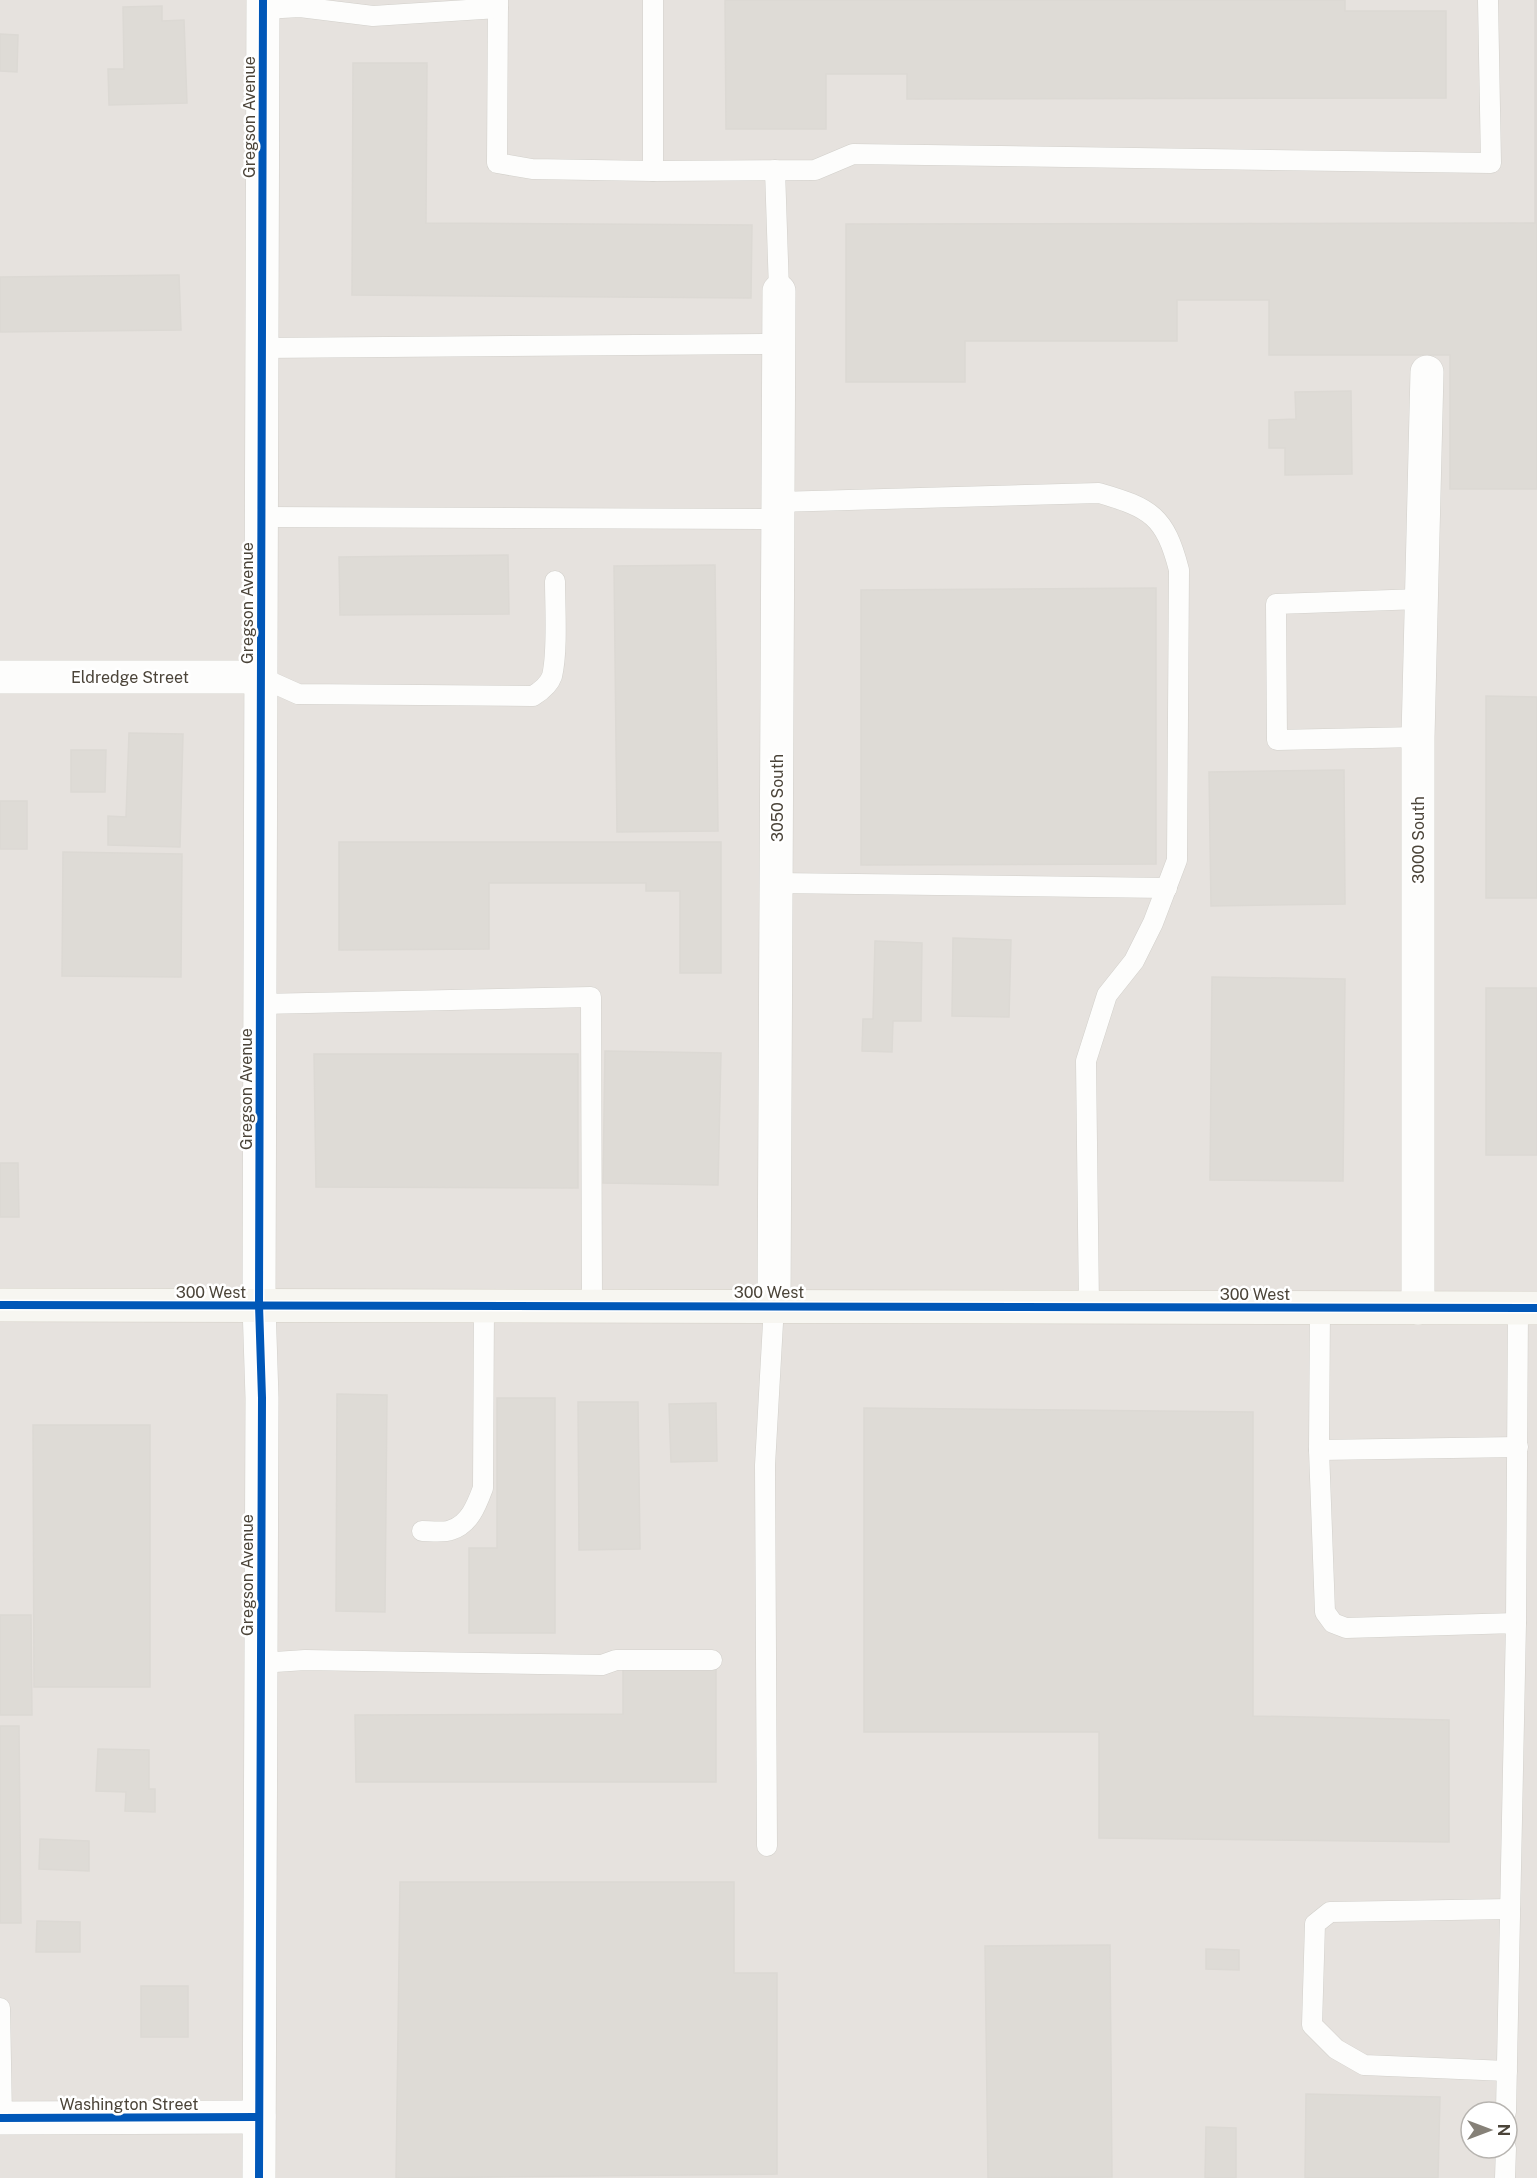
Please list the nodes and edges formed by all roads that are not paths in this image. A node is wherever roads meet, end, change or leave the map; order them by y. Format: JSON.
{"nodes":[{"id":1,"x":653,"y":0,"type":"edge"},
{"id":2,"x":1488,"y":0,"type":"edge"},
{"id":3,"x":263,"y":4,"type":"edge"},
{"id":4,"x":498,"y":4,"type":"edge"},
{"id":5,"x":775,"y":170,"type":"junction"},
{"id":6,"x":653,"y":171,"type":"junction"},
{"id":7,"x":779,"y":291,"type":"joint"},
{"id":8,"x":779,"y":344,"type":"junction"},
{"id":9,"x":262,"y":348,"type":"junction"},
{"id":10,"x":1427,"y":372,"type":"dead end"},
{"id":11,"x":777,"y":511,"type":"junction"},
{"id":12,"x":261,"y":517,"type":"junction"},
{"id":13,"x":555,"y":581,"type":"dead end"},
{"id":14,"x":1422,"y":599,"type":"junction"},
{"id":15,"x":0,"y":677,"type":"edge"},
{"id":16,"x":260,"y":677,"type":"junction"},
{"id":17,"x":1418,"y":737,"type":"junction"},
{"id":18,"x":776,"y":883,"type":"junction"},
{"id":19,"x":1167,"y":888,"type":"junction"},
{"id":20,"x":260,"y":1004,"type":"junction"},
{"id":21,"x":0,"y":1305,"type":"edge"},
{"id":22,"x":259,"y":1305,"type":"junction"},
{"id":23,"x":484,"y":1305,"type":"junction"},
{"id":24,"x":592,"y":1305,"type":"junction"},
{"id":25,"x":774,"y":1305,"type":"junction"},
{"id":26,"x":1089,"y":1307,"type":"junction"},
{"id":27,"x":1320,"y":1308,"type":"junction"},
{"id":28,"x":1418,"y":1308,"type":"junction"},
{"id":29,"x":1528,"y":1308,"type":"edge"},
{"id":30,"x":1518,"y":1447,"type":"junction"},
{"id":31,"x":1319,"y":1450,"type":"junction"},
{"id":32,"x":422,"y":1531,"type":"dead end"},
{"id":33,"x":1516,"y":1623,"type":"junction"},
{"id":34,"x":712,"y":1659,"type":"dead end"},
{"id":35,"x":260,"y":1663,"type":"junction"},
{"id":36,"x":767,"y":1846,"type":"dead end"},
{"id":37,"x":1510,"y":1909,"type":"junction"},
{"id":38,"x":0,"y":2008,"type":"edge"},
{"id":39,"x":1507,"y":2072,"type":"junction"},
{"id":40,"x":1506,"y":2100,"type":"edge"},
{"id":41,"x":259,"y":2117,"type":"junction"},
{"id":42,"x":1,"y":2118,"type":"edge"},
{"id":43,"x":1506,"y":2160,"type":"edge"},
{"id":44,"x":259,"y":2178,"type":"edge"},
{"id":45,"x":1505,"y":2178,"type":"edge"}],
"edges":[{"from":1,"to":6,"type":"lane"},
{"from":2,"to":5,"type":"lane"},
{"from":3,"to":4,"type":"lane"},
{"from":3,"to":9,"type":"street","name":"Gregson Avenue"},
{"from":4,"to":6,"type":"lane"},
{"from":5,"to":6,"type":"lane"},
{"from":5,"to":7,"type":"lane"},
{"from":7,"to":8,"type":"street","name":"3050 South"},
{"from":8,"to":9,"type":"lane"},
{"from":8,"to":11,"type":"street","name":"3050 South"},
{"from":9,"to":12,"type":"street","name":"Gregson Avenue"},
{"from":10,"to":14,"type":"street","name":"3000 South"},
{"from":11,"to":12,"type":"lane"},
{"from":11,"to":18,"type":"street","name":"3050 South"},
{"from":11,"to":19,"type":"lane"},
{"from":12,"to":16,"type":"street","name":"Gregson Avenue"},
{"from":13,"to":16,"type":"lane"},
{"from":14,"to":17,"type":"street","name":"3000 South"},
{"from":14,"to":17,"type":"lane"},
{"from":15,"to":16,"type":"street","name":"Eldredge Street"},
{"from":16,"to":20,"type":"street","name":"Gregson Avenue"},
{"from":17,"to":28,"type":"street","name":"3000 South"},
{"from":18,"to":19,"type":"lane"},
{"from":18,"to":25,"type":"street","name":"3050 South"},
{"from":19,"to":26,"type":"lane"},
{"from":20,"to":22,"type":"street","name":"Gregson Avenue"},
{"from":20,"to":24,"type":"lane"},
{"from":21,"to":22,"type":"main road","name":"300 West"},
{"from":22,"to":23,"type":"main road","name":"300 West"},
{"from":22,"to":35,"type":"street","name":"Gregson Avenue"},
{"from":23,"to":24,"type":"main road","name":"300 West"},
{"from":23,"to":32,"type":"lane"},
{"from":24,"to":25,"type":"main road","name":"300 West"},
{"from":25,"to":26,"type":"main road","name":"300 West"},
{"from":25,"to":36,"type":"lane"},
{"from":26,"to":27,"type":"main road","name":"300 West"},
{"from":27,"to":28,"type":"main road","name":"300 West"},
{"from":27,"to":31,"type":"lane"},
{"from":28,"to":29,"type":"main road","name":"300 West"},
{"from":29,"to":30,"type":"lane"},
{"from":30,"to":31,"type":"lane"},
{"from":30,"to":33,"type":"lane"},
{"from":31,"to":33,"type":"lane"},
{"from":33,"to":37,"type":"lane"},
{"from":34,"to":35,"type":"lane"},
{"from":35,"to":41,"type":"street","name":"Gregson Avenue"},
{"from":37,"to":39,"type":"lane"},
{"from":37,"to":39,"type":"lane"},
{"from":38,"to":42,"type":"lane"},
{"from":39,"to":40,"type":"lane"},
{"from":41,"to":42,"type":"street","name":"Washington Street"},
{"from":41,"to":44,"type":"street","name":"Gregson Avenue"},
{"from":43,"to":45,"type":"lane"}]}
